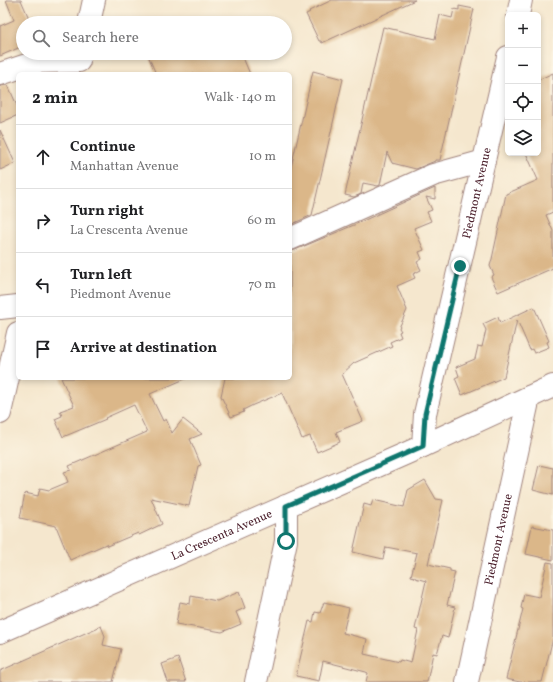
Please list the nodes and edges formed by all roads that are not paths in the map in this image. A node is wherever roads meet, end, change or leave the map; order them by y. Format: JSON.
{"nodes":[{"id":1,"x":94,"y":0,"type":"edge"},
{"id":2,"x":521,"y":0,"type":"edge"},
{"id":3,"x":519,"y":12,"type":"edge"},
{"id":4,"x":91,"y":16,"type":"edge"},
{"id":5,"x":79,"y":63,"type":"edge"},
{"id":6,"x":505,"y":70,"type":"edge"},
{"id":7,"x":0,"y":74,"type":"edge"},
{"id":8,"x":484,"y":161,"type":"junction"},
{"id":9,"x":292,"y":238,"type":"edge"},
{"id":10,"x":16,"y":306,"type":"edge"},
{"id":11,"x":0,"y":308,"type":"edge"},
{"id":12,"x":16,"y":342,"type":"edge"},
{"id":13,"x":553,"y":386,"type":"edge"},
{"id":14,"x":529,"y":397,"type":"junction"},
{"id":15,"x":0,"y":413,"type":"edge"},
{"id":16,"x":423,"y":446,"type":"junction"},
{"id":17,"x":286,"y":506,"type":"junction"},
{"id":18,"x":0,"y":632,"type":"edge"},
{"id":19,"x":256,"y":682,"type":"edge"},
{"id":20,"x":466,"y":682,"type":"edge"}],
"edges":[{"from":1,"to":4,"type":"street"},
{"from":2,"to":3,"type":"street"},
{"from":5,"to":7,"type":"street"},
{"from":6,"to":8,"type":"street","name":"Piedmont Avenue"},
{"from":8,"to":9,"type":"street"},
{"from":8,"to":16,"type":"street","name":"Piedmont Avenue"},
{"from":10,"to":11,"type":"street"},
{"from":12,"to":15,"type":"street"},
{"from":13,"to":14,"type":"street","name":"La Crescenta Avenue"},
{"from":14,"to":16,"type":"street","name":"La Crescenta Avenue"},
{"from":14,"to":20,"type":"street","name":"Piedmont Avenue"},
{"from":16,"to":17,"type":"street","name":"La Crescenta Avenue"},
{"from":17,"to":18,"type":"street","name":"La Crescenta Avenue"},
{"from":17,"to":19,"type":"street"}]}
